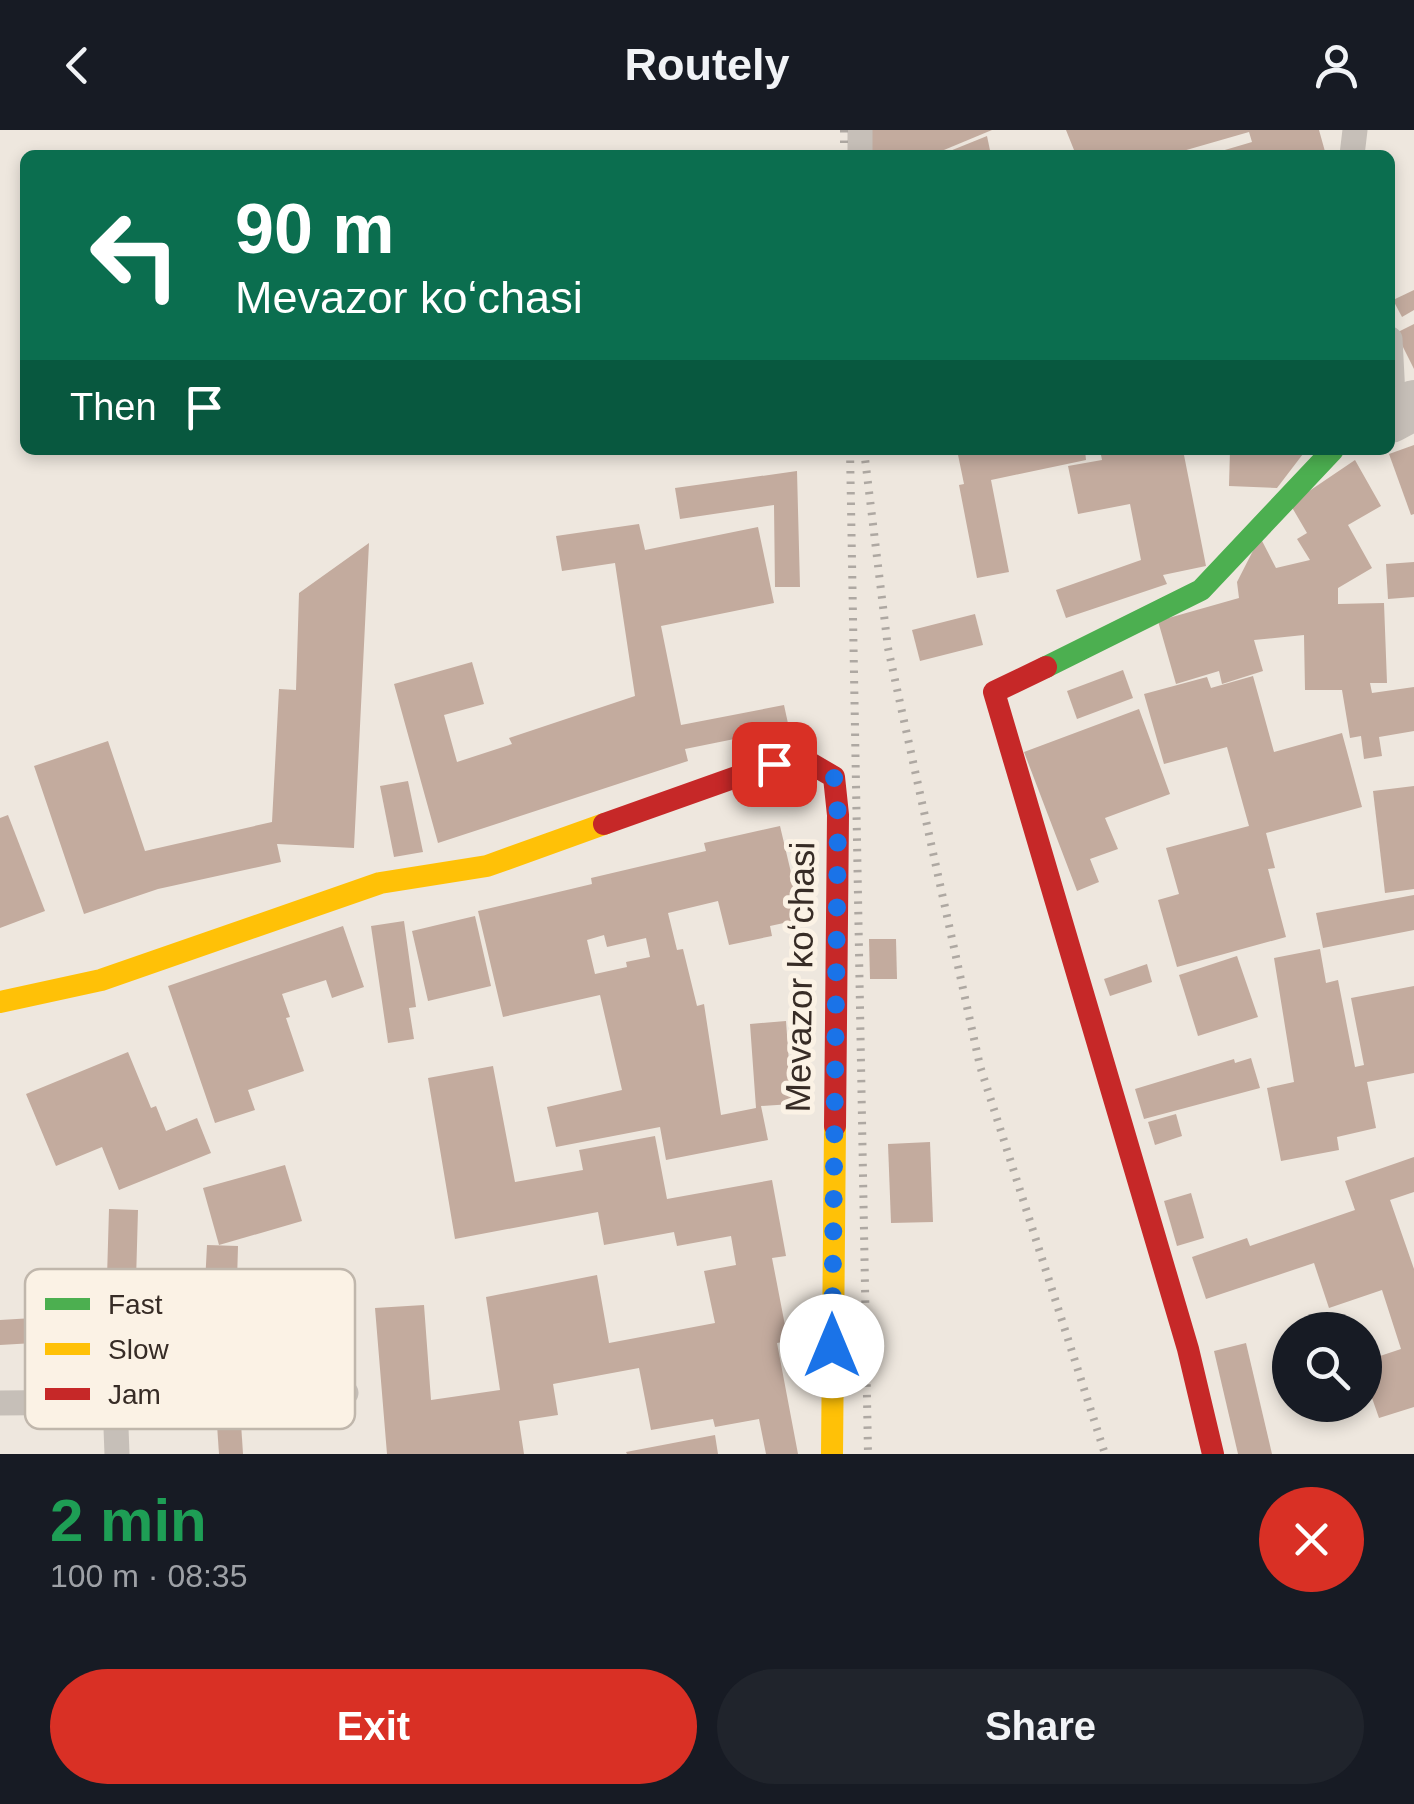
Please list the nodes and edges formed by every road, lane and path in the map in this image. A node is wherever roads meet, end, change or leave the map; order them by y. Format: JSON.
{"nodes":[{"id":1,"x":1395,"y":380,"type":"edge"},
{"id":2,"x":1399,"y":413,"type":"edge"},
{"id":3,"x":1329,"y":455,"type":"edge"},
{"id":4,"x":0,"y":1002,"type":"edge"},
{"id":5,"x":0,"y":1403,"type":"edge"},
{"id":6,"x":25,"y":1403,"type":"edge"},
{"id":7,"x":116,"y":1429,"type":"edge"},
{"id":8,"x":117,"y":1454,"type":"edge"},
{"id":9,"x":832,"y":1454,"type":"edge"},
{"id":10,"x":1213,"y":1454,"type":"edge"}],
"edges":[{"from":1,"to":2,"type":"lane"},
{"from":3,"to":10,"type":"street"},
{"from":4,"to":9,"type":"street","name":"Mevazor koʻchasi"},
{"from":5,"to":6,"type":"lane"},
{"from":7,"to":8,"type":"lane"}]}
